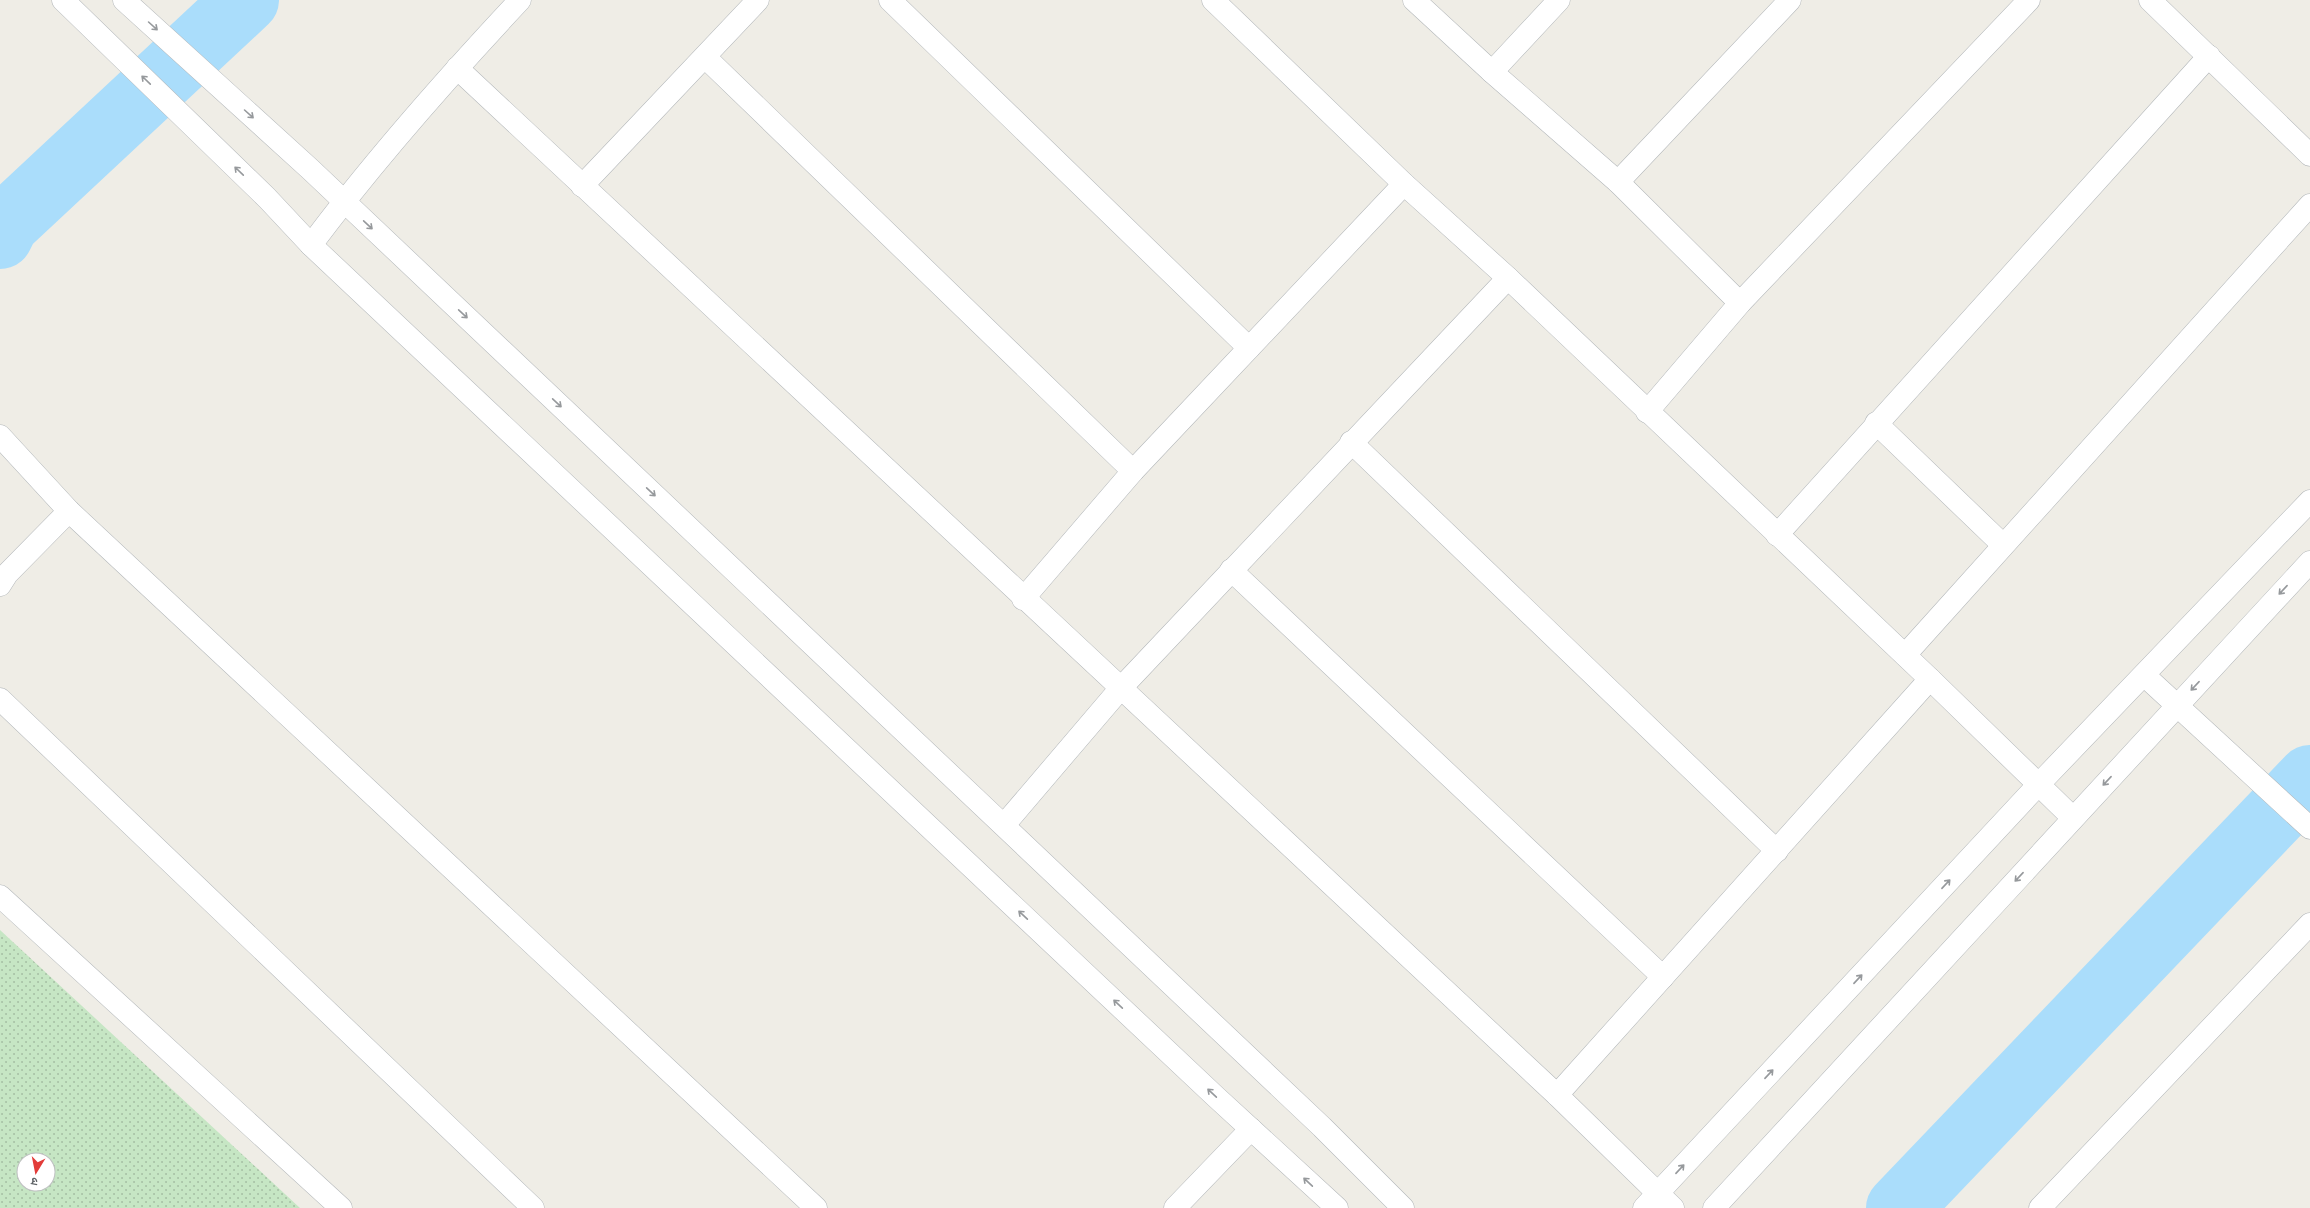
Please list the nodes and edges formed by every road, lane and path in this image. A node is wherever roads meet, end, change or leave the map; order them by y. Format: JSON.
{"nodes":[{"id":1,"x":63,"y":0,"type":"edge"},
{"id":2,"x":124,"y":0,"type":"edge"},
{"id":3,"x":520,"y":0,"type":"edge"},
{"id":4,"x":758,"y":0,"type":"edge"},
{"id":5,"x":890,"y":0,"type":"edge"},
{"id":6,"x":1213,"y":0,"type":"edge"},
{"id":7,"x":1414,"y":0,"type":"edge"},
{"id":8,"x":1559,"y":0,"type":"edge"},
{"id":9,"x":1790,"y":0,"type":"edge"},
{"id":10,"x":2029,"y":0,"type":"edge"},
{"id":11,"x":2150,"y":0,"type":"edge"},
{"id":12,"x":2209,"y":56,"type":"junction"},
{"id":13,"x":705,"y":57,"type":"junction"},
{"id":14,"x":457,"y":68,"type":"junction"},
{"id":15,"x":1492,"y":72,"type":"junction"},
{"id":16,"x":2310,"y":156,"type":"edge"},
{"id":17,"x":1618,"y":182,"type":"junction"},
{"id":18,"x":1404,"y":184,"type":"junction"},
{"id":19,"x":582,"y":186,"type":"junction"},
{"id":20,"x":343,"y":201,"type":"junction"},
{"id":21,"x":2310,"y":205,"type":"edge"},
{"id":22,"x":311,"y":244,"type":"junction"},
{"id":23,"x":1508,"y":278,"type":"junction"},
{"id":24,"x":1740,"y":303,"type":"junction"},
{"id":25,"x":1249,"y":348,"type":"junction"},
{"id":26,"x":1647,"y":412,"type":"junction"},
{"id":27,"x":1876,"y":423,"type":"junction"},
{"id":28,"x":0,"y":436,"type":"edge"},
{"id":29,"x":1351,"y":442,"type":"junction"},
{"id":30,"x":1133,"y":472,"type":"junction"},
{"id":31,"x":2310,"y":501,"type":"edge"},
{"id":32,"x":69,"y":511,"type":"junction"},
{"id":33,"x":1777,"y":535,"type":"junction"},
{"id":34,"x":2003,"y":545,"type":"junction"},
{"id":35,"x":2310,"y":562,"type":"edge"},
{"id":36,"x":1231,"y":570,"type":"junction"},
{"id":37,"x":0,"y":585,"type":"edge"},
{"id":38,"x":1023,"y":599,"type":"junction"},
{"id":39,"x":1905,"y":655,"type":"junction"},
{"id":40,"x":2145,"y":676,"type":"junction"},
{"id":41,"x":1930,"y":679,"type":"junction"},
{"id":42,"x":1120,"y":689,"type":"junction"},
{"id":43,"x":0,"y":699,"type":"edge"},
{"id":44,"x":2177,"y":705,"type":"junction"},
{"id":45,"x":2038,"y":785,"type":"junction"},
{"id":46,"x":2073,"y":818,"type":"junction"},
{"id":47,"x":1004,"y":825,"type":"junction"},
{"id":48,"x":2310,"y":828,"type":"edge"},
{"id":49,"x":1777,"y":851,"type":"junction"},
{"id":50,"x":0,"y":896,"type":"edge"},
{"id":51,"x":2310,"y":924,"type":"edge"},
{"id":52,"x":1663,"y":977,"type":"junction"},
{"id":53,"x":1557,"y":1095,"type":"junction"},
{"id":54,"x":1251,"y":1129,"type":"junction"},
{"id":55,"x":1658,"y":1203,"type":"edge"},
{"id":56,"x":522,"y":1204,"type":"edge"},
{"id":57,"x":341,"y":1208,"type":"edge"},
{"id":58,"x":816,"y":1208,"type":"edge"},
{"id":59,"x":1175,"y":1208,"type":"edge"},
{"id":60,"x":1337,"y":1208,"type":"edge"},
{"id":61,"x":1403,"y":1208,"type":"edge"},
{"id":62,"x":1714,"y":1208,"type":"edge"},
{"id":63,"x":2040,"y":1208,"type":"edge"}],
"edges":[{"from":22,"to":1,"type":"street","one_way":true},
{"from":2,"to":20,"type":"street","one_way":true},
{"from":3,"to":14,"type":"street"},
{"from":4,"to":13,"type":"street"},
{"from":5,"to":25,"type":"street"},
{"from":6,"to":18,"type":"street"},
{"from":7,"to":15,"type":"street"},
{"from":8,"to":15,"type":"street"},
{"from":9,"to":17,"type":"street"},
{"from":10,"to":24,"type":"street"},
{"from":11,"to":12,"type":"street"},
{"from":12,"to":16,"type":"street"},
{"from":12,"to":27,"type":"street"},
{"from":13,"to":19,"type":"street"},
{"from":13,"to":30,"type":"street"},
{"from":14,"to":19,"type":"street"},
{"from":14,"to":20,"type":"street"},
{"from":15,"to":17,"type":"street"},
{"from":17,"to":24,"type":"street"},
{"from":18,"to":23,"type":"street"},
{"from":18,"to":25,"type":"street"},
{"from":19,"to":38,"type":"street"},
{"from":20,"to":22,"type":"street"},
{"from":20,"to":47,"type":"street","one_way":true},
{"from":21,"to":34,"type":"street"},
{"from":54,"to":22,"type":"street","one_way":true},
{"from":23,"to":26,"type":"street"},
{"from":23,"to":29,"type":"street"},
{"from":24,"to":26,"type":"street"},
{"from":25,"to":30,"type":"street"},
{"from":26,"to":33,"type":"street"},
{"from":27,"to":33,"type":"street"},
{"from":27,"to":34,"type":"street"},
{"from":28,"to":32,"type":"street"},
{"from":29,"to":36,"type":"street"},
{"from":29,"to":49,"type":"street"},
{"from":30,"to":38,"type":"street"},
{"from":31,"to":40,"type":"street"},
{"from":32,"to":37,"type":"street"},
{"from":32,"to":58,"type":"street"},
{"from":33,"to":39,"type":"street"},
{"from":34,"to":39,"type":"street"},
{"from":35,"to":44,"type":"street","one_way":true},
{"from":36,"to":42,"type":"street"},
{"from":36,"to":52,"type":"street"},
{"from":38,"to":42,"type":"street"},
{"from":39,"to":41,"type":"street"},
{"from":40,"to":44,"type":"street"},
{"from":40,"to":45,"type":"street"},
{"from":41,"to":45,"type":"street"},
{"from":41,"to":49,"type":"street"},
{"from":42,"to":47,"type":"street"},
{"from":42,"to":53,"type":"street"},
{"from":43,"to":56,"type":"street"},
{"from":44,"to":46,"type":"street","one_way":true},
{"from":44,"to":48,"type":"street"},
{"from":45,"to":46,"type":"street"},
{"from":55,"to":45,"type":"street","one_way":true},
{"from":46,"to":62,"type":"street","one_way":true},
{"from":47,"to":61,"type":"street"},
{"from":49,"to":52,"type":"street"},
{"from":50,"to":57,"type":"street"},
{"from":51,"to":63,"type":"street"},
{"from":52,"to":53,"type":"street"},
{"from":53,"to":55,"type":"street"},
{"from":54,"to":59,"type":"street"},
{"from":60,"to":54,"type":"street","one_way":true}]}
